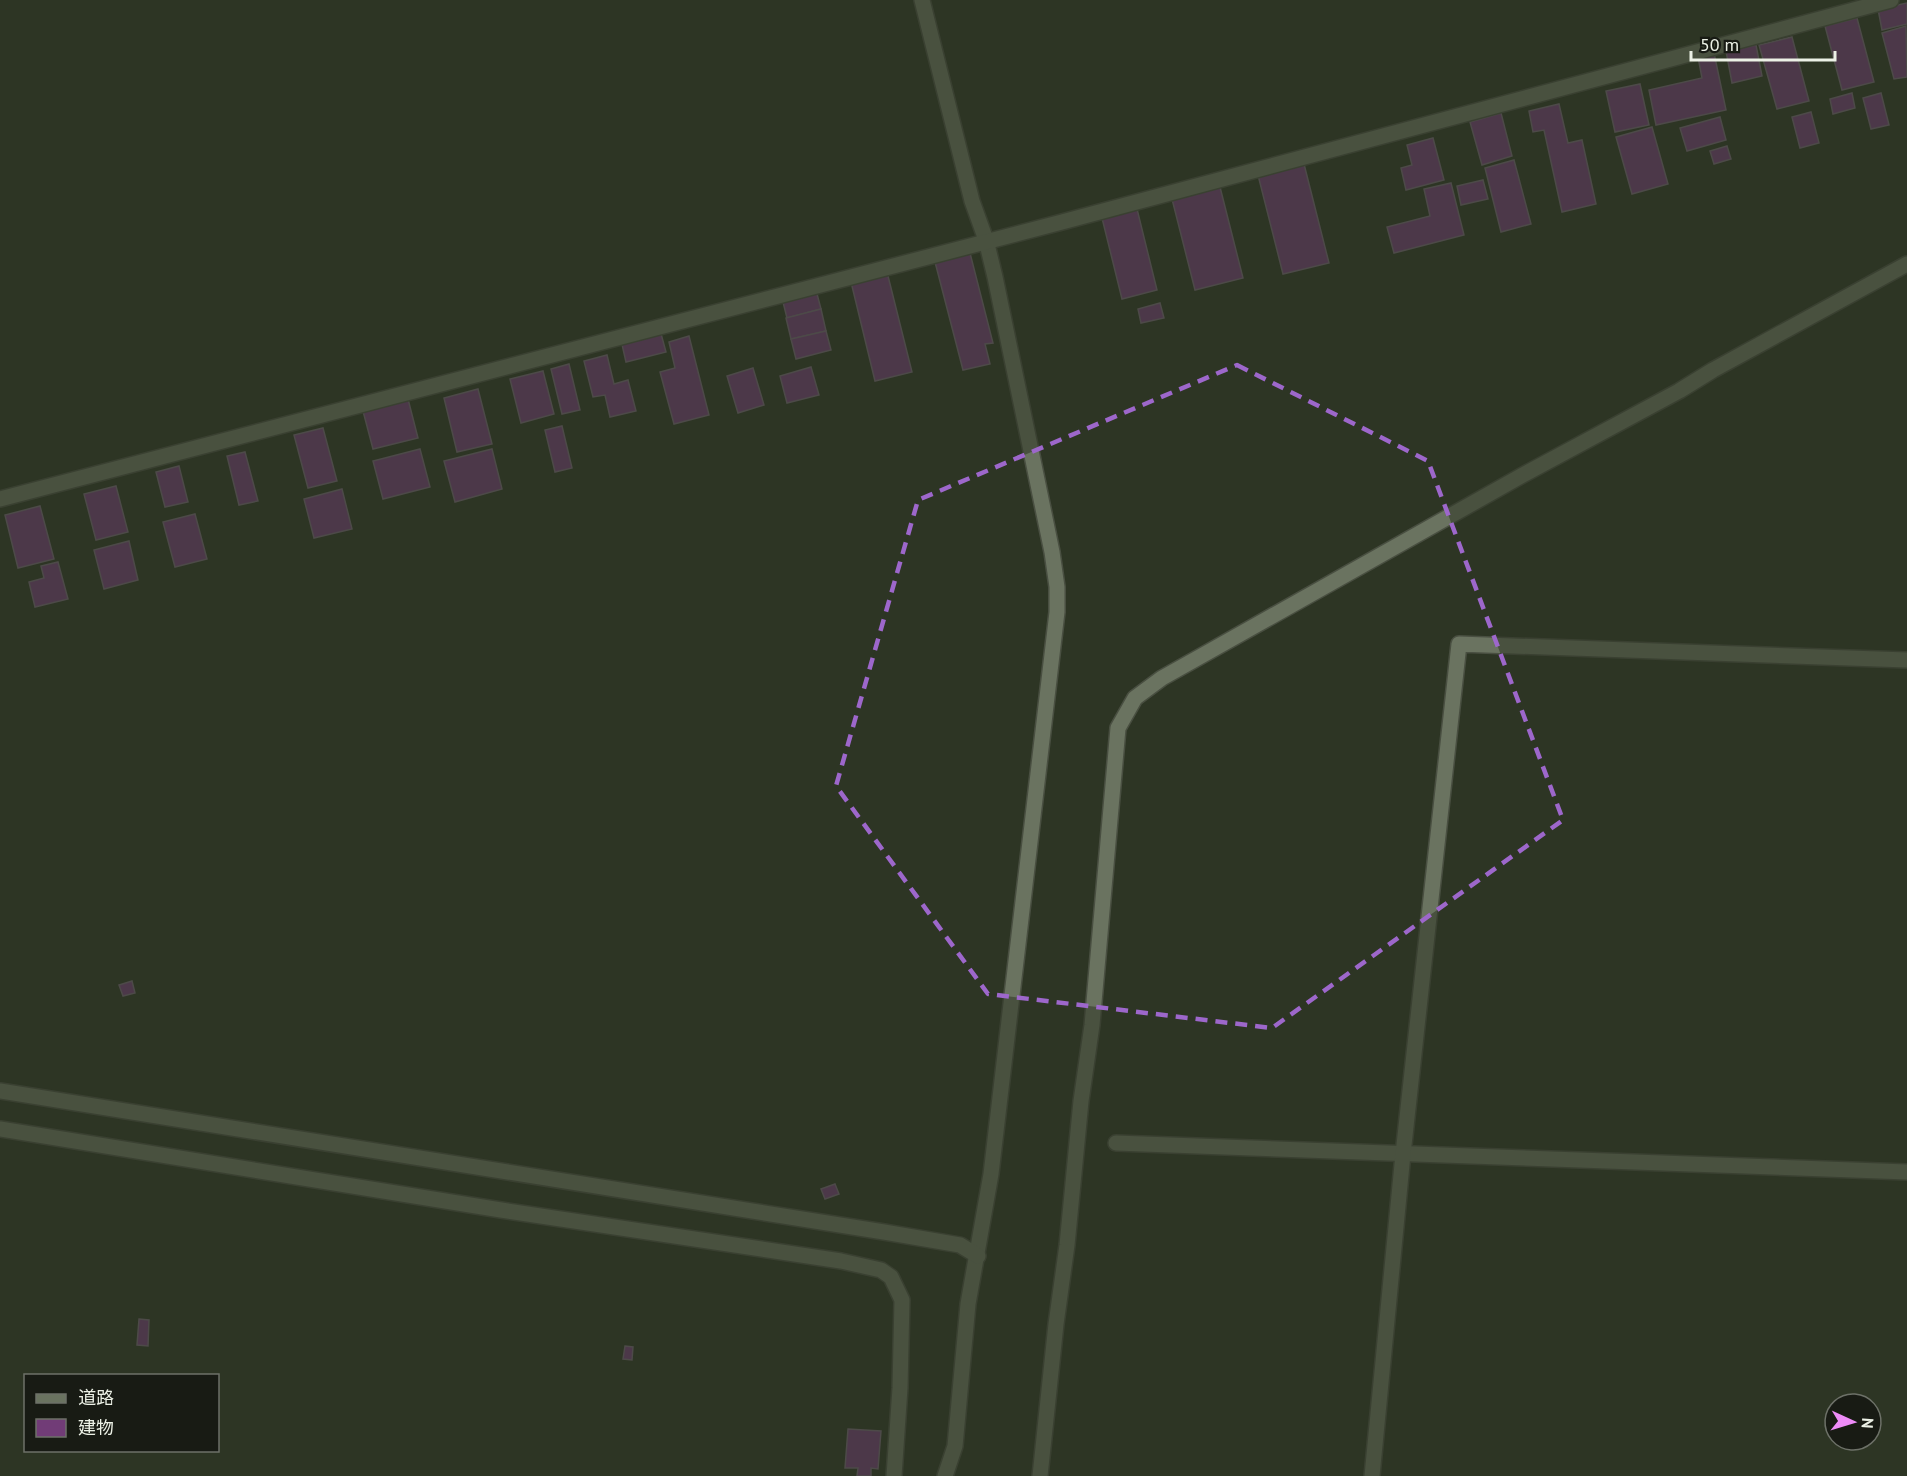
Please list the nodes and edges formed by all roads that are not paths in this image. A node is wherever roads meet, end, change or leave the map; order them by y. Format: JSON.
{"nodes":[{"id":1,"x":922,"y":0,"type":"edge"},
{"id":2,"x":1891,"y":0,"type":"edge"},
{"id":3,"x":986,"y":240,"type":"junction"},
{"id":4,"x":1907,"y":264,"type":"edge"},
{"id":5,"x":0,"y":499,"type":"edge"},
{"id":6,"x":1907,"y":660,"type":"edge"},
{"id":7,"x":0,"y":1091,"type":"edge"},
{"id":8,"x":0,"y":1129,"type":"edge"},
{"id":9,"x":1116,"y":1143,"type":"dead end"},
{"id":10,"x":1403,"y":1154,"type":"junction"},
{"id":11,"x":1907,"y":1172,"type":"edge"},
{"id":12,"x":978,"y":1256,"type":"junction"},
{"id":13,"x":894,"y":1476,"type":"edge"},
{"id":14,"x":945,"y":1476,"type":"edge"},
{"id":15,"x":1040,"y":1476,"type":"edge"},
{"id":16,"x":1372,"y":1476,"type":"edge"}],
"edges":[{"from":1,"to":3,"type":"street"},
{"from":2,"to":3,"type":"street"},
{"from":3,"to":5,"type":"street"},
{"from":3,"to":12,"type":"street"},
{"from":4,"to":15,"type":"street"},
{"from":6,"to":10,"type":"street"},
{"from":7,"to":12,"type":"street"},
{"from":8,"to":13,"type":"street"},
{"from":9,"to":10,"type":"street"},
{"from":10,"to":11,"type":"street"},
{"from":10,"to":16,"type":"street"},
{"from":12,"to":14,"type":"street"}]}
